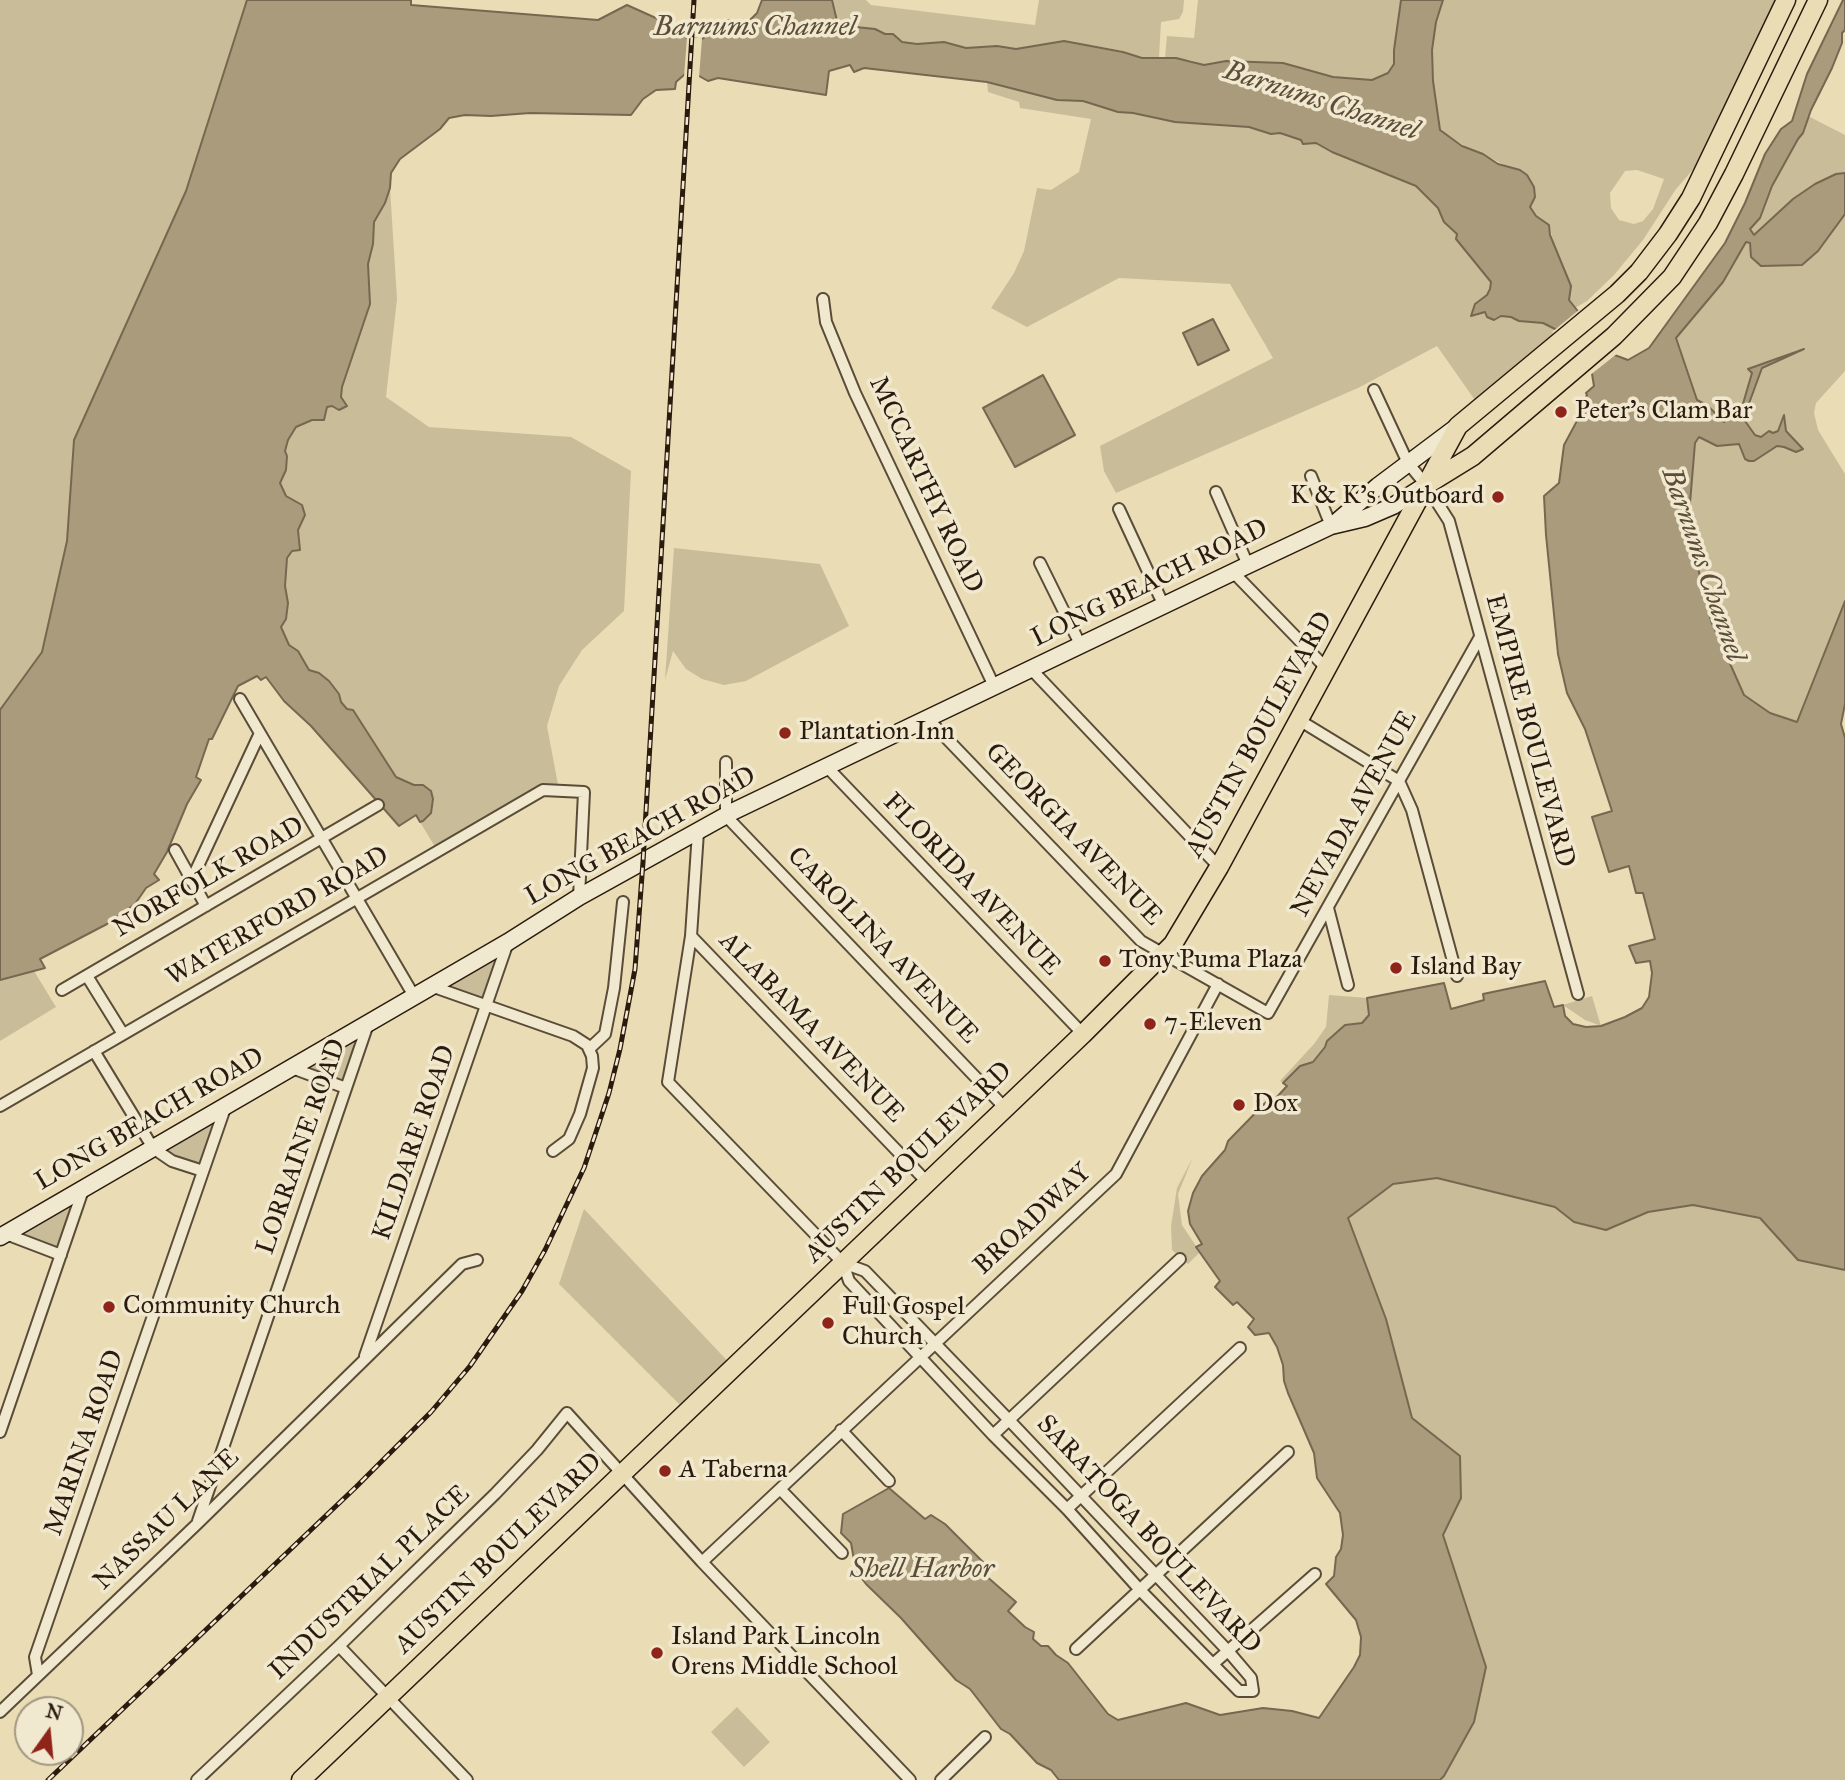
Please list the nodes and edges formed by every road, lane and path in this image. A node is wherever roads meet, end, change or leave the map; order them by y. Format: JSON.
{"nodes":[{"id":1,"x":1786,"y":0,"type":"edge"},
{"id":2,"x":1818,"y":0,"type":"edge"},
{"id":3,"x":823,"y":299,"type":"dead end"},
{"id":4,"x":1374,"y":390,"type":"dead end"},
{"id":5,"x":1458,"y":426,"type":"junction"},
{"id":6,"x":1408,"y":463,"type":"junction"},
{"id":7,"x":1311,"y":476,"type":"dead end"},
{"id":8,"x":1426,"y":485,"type":"junction"},
{"id":9,"x":1216,"y":492,"type":"dead end"},
{"id":10,"x":1119,"y":509,"type":"dead end"},
{"id":11,"x":1331,"y":526,"type":"junction"},
{"id":12,"x":1040,"y":563,"type":"dead end"},
{"id":13,"x":1241,"y":568,"type":"junction"},
{"id":14,"x":1164,"y":606,"type":"junction"},
{"id":15,"x":1480,"y":637,"type":"junction"},
{"id":16,"x":1081,"y":646,"type":"junction"},
{"id":17,"x":1327,"y":669,"type":"junction"},
{"id":18,"x":1032,"y":670,"type":"junction"},
{"id":19,"x":995,"y":688,"type":"junction"},
{"id":20,"x":240,"y":699,"type":"dead end"},
{"id":21,"x":928,"y":719,"type":"junction"},
{"id":22,"x":1299,"y":720,"type":"junction"},
{"id":23,"x":260,"y":733,"type":"junction"},
{"id":24,"x":726,"y":762,"type":"dead end"},
{"id":25,"x":827,"y":767,"type":"junction"},
{"id":26,"x":1399,"y":781,"type":"junction"},
{"id":27,"x":378,"y":805,"type":"dead end"},
{"id":28,"x":726,"y":816,"type":"junction"},
{"id":29,"x":698,"y":832,"type":"junction"},
{"id":30,"x":322,"y":838,"type":"junction"},
{"id":31,"x":175,"y":850,"type":"dead end"},
{"id":32,"x":1219,"y":867,"type":"junction"},
{"id":33,"x":191,"y":880,"type":"junction"},
{"id":34,"x":579,"y":897,"type":"junction"},
{"id":35,"x":356,"y":898,"type":"junction"},
{"id":36,"x":623,"y":902,"type":"dead end"},
{"id":37,"x":206,"y":906,"type":"junction"},
{"id":38,"x":1328,"y":908,"type":"junction"},
{"id":39,"x":691,"y":936,"type":"junction"},
{"id":40,"x":509,"y":942,"type":"junction"},
{"id":41,"x":1164,"y":954,"type":"junction"},
{"id":42,"x":87,"y":976,"type":"junction"},
{"id":43,"x":1457,"y":976,"type":"dead end"},
{"id":44,"x":1218,"y":985,"type":"junction"},
{"id":45,"x":1348,"y":985,"type":"dead end"},
{"id":46,"x":431,"y":986,"type":"junction"},
{"id":47,"x":62,"y":990,"type":"dead end"},
{"id":48,"x":1578,"y":994,"type":"dead end"},
{"id":49,"x":414,"y":996,"type":"junction"},
{"id":50,"x":486,"y":1006,"type":"junction"},
{"id":51,"x":1268,"y":1013,"type":"joint"},
{"id":52,"x":368,"y":1024,"type":"junction"},
{"id":53,"x":122,"y":1034,"type":"junction"},
{"id":54,"x":1083,"y":1034,"type":"junction"},
{"id":55,"x":589,"y":1049,"type":"junction"},
{"id":56,"x":94,"y":1051,"type":"junction"},
{"id":57,"x":292,"y":1068,"type":"junction"},
{"id":58,"x":346,"y":1088,"type":"junction"},
{"id":59,"x":0,"y":1106,"type":"edge"},
{"id":60,"x":225,"y":1108,"type":"junction"},
{"id":61,"x":1005,"y":1108,"type":"junction"},
{"id":62,"x":153,"y":1149,"type":"junction"},
{"id":63,"x":553,"y":1152,"type":"dead end"},
{"id":64,"x":203,"y":1171,"type":"junction"},
{"id":65,"x":927,"y":1182,"type":"junction"},
{"id":66,"x":83,"y":1190,"type":"junction"},
{"id":67,"x":3,"y":1236,"type":"edge"},
{"id":68,"x":61,"y":1255,"type":"junction"},
{"id":69,"x":1180,"y":1259,"type":"dead end"},
{"id":70,"x":477,"y":1260,"type":"dead end"},
{"id":71,"x":842,"y":1263,"type":"junction"},
{"id":72,"x":934,"y":1343,"type":"junction"},
{"id":73,"x":1240,"y":1348,"type":"dead end"},
{"id":74,"x":920,"y":1357,"type":"junction"},
{"id":75,"x":364,"y":1359,"type":"junction"},
{"id":76,"x":1008,"y":1419,"type":"junction"},
{"id":77,"x":841,"y":1430,"type":"junction"},
{"id":78,"x":0,"y":1432,"type":"edge"},
{"id":79,"x":993,"y":1435,"type":"junction"},
{"id":80,"x":1288,"y":1452,"type":"dead end"},
{"id":81,"x":621,"y":1473,"type":"junction"},
{"id":82,"x":889,"y":1481,"type":"dead end"},
{"id":83,"x":780,"y":1489,"type":"junction"},
{"id":84,"x":1081,"y":1496,"type":"junction"},
{"id":85,"x":1067,"y":1508,"type":"junction"},
{"id":86,"x":197,"y":1524,"type":"junction"},
{"id":87,"x":842,"y":1553,"type":"dead end"},
{"id":88,"x":702,"y":1562,"type":"junction"},
{"id":89,"x":1315,"y":1574,"type":"dead end"},
{"id":90,"x":1156,"y":1575,"type":"junction"},
{"id":91,"x":1141,"y":1591,"type":"junction"},
{"id":92,"x":339,"y":1646,"type":"junction"},
{"id":93,"x":1076,"y":1649,"type":"dead end"},
{"id":94,"x":1228,"y":1651,"type":"junction"},
{"id":95,"x":1213,"y":1664,"type":"junction"},
{"id":96,"x":38,"y":1675,"type":"junction"},
{"id":97,"x":388,"y":1697,"type":"junction"},
{"id":98,"x":0,"y":1712,"type":"edge"},
{"id":99,"x":985,"y":1737,"type":"dead end"},
{"id":100,"x":197,"y":1780,"type":"edge"},
{"id":101,"x":301,"y":1780,"type":"edge"},
{"id":102,"x":467,"y":1780,"type":"edge"},
{"id":103,"x":909,"y":1780,"type":"edge"},
{"id":104,"x":941,"y":1780,"type":"edge"}],
"edges":[{"from":1,"to":5,"type":"main road","name":"LONG BEACH ROAD"},
{"from":2,"to":8,"type":"main road","name":"LONG BEACH ROAD"},
{"from":3,"to":19,"type":"street","name":"MCCARTHY ROAD"},
{"from":4,"to":6,"type":"street","name":"EMPIRE BOULEVARD"},
{"from":5,"to":6,"type":"main road","name":"LONG BEACH ROAD"},
{"from":5,"to":8,"type":"main road","name":"LONG BEACH ROAD"},
{"from":6,"to":8,"type":"street","name":"EMPIRE BOULEVARD"},
{"from":6,"to":11,"type":"main road","name":"LONG BEACH ROAD"},
{"from":7,"to":11,"type":"street"},
{"from":8,"to":11,"type":"main road","name":"LONG BEACH ROAD"},
{"from":8,"to":15,"type":"street","name":"EMPIRE BOULEVARD"},
{"from":8,"to":17,"type":"main road","name":"AUSTIN BOULEVARD"},
{"from":9,"to":13,"type":"street"},
{"from":10,"to":14,"type":"street"},
{"from":11,"to":13,"type":"main road","name":"LONG BEACH ROAD"},
{"from":12,"to":16,"type":"street"},
{"from":13,"to":14,"type":"main road","name":"LONG BEACH ROAD"},
{"from":13,"to":17,"type":"street"},
{"from":14,"to":16,"type":"main road","name":"LONG BEACH ROAD"},
{"from":15,"to":26,"type":"street","name":"NEVADA AVENUE"},
{"from":15,"to":48,"type":"street","name":"EMPIRE BOULEVARD"},
{"from":16,"to":18,"type":"main road","name":"LONG BEACH ROAD"},
{"from":17,"to":22,"type":"main road","name":"AUSTIN BOULEVARD"},
{"from":18,"to":19,"type":"main road","name":"LONG BEACH ROAD"},
{"from":18,"to":32,"type":"street"},
{"from":19,"to":21,"type":"main road","name":"LONG BEACH ROAD"},
{"from":20,"to":23,"type":"street"},
{"from":21,"to":25,"type":"main road","name":"LONG BEACH ROAD"},
{"from":21,"to":41,"type":"street","name":"GEORGIA AVENUE"},
{"from":22,"to":26,"type":"street"},
{"from":22,"to":32,"type":"main road","name":"AUSTIN BOULEVARD"},
{"from":23,"to":30,"type":"street"},
{"from":23,"to":33,"type":"street"},
{"from":24,"to":28,"type":"street"},
{"from":25,"to":28,"type":"main road","name":"LONG BEACH ROAD"},
{"from":25,"to":54,"type":"street","name":"FLORIDA AVENUE"},
{"from":26,"to":38,"type":"street","name":"NEVADA AVENUE"},
{"from":26,"to":43,"type":"street"},
{"from":27,"to":30,"type":"street","name":"NORFOLK ROAD"},
{"from":28,"to":29,"type":"main road","name":"LONG BEACH ROAD"},
{"from":28,"to":61,"type":"street","name":"CAROLINA AVENUE"},
{"from":29,"to":34,"type":"main road","name":"LONG BEACH ROAD"},
{"from":29,"to":39,"type":"street"},
{"from":30,"to":35,"type":"street"},
{"from":30,"to":37,"type":"street","name":"NORFOLK ROAD"},
{"from":31,"to":33,"type":"street"},
{"from":32,"to":41,"type":"main road","name":"AUSTIN BOULEVARD"},
{"from":33,"to":37,"type":"street"},
{"from":34,"to":35,"type":"street","name":"WATERFORD ROAD"},
{"from":34,"to":40,"type":"main road","name":"LONG BEACH ROAD"},
{"from":35,"to":49,"type":"street"},
{"from":35,"to":53,"type":"street","name":"WATERFORD ROAD"},
{"from":36,"to":55,"type":"street"},
{"from":37,"to":42,"type":"street","name":"NORFOLK ROAD"},
{"from":38,"to":45,"type":"street"},
{"from":38,"to":51,"type":"street","name":"NEVADA AVENUE"},
{"from":39,"to":65,"type":"street","name":"ALABAMA AVENUE"},
{"from":39,"to":71,"type":"street","name":"SARATOGA BOULEVARD"},
{"from":40,"to":46,"type":"main road","name":"LONG BEACH ROAD"},
{"from":40,"to":50,"type":"street","name":"KILDARE ROAD"},
{"from":41,"to":44,"type":"street","name":"GEORGIA AVENUE"},
{"from":41,"to":54,"type":"main road","name":"AUSTIN BOULEVARD"},
{"from":42,"to":47,"type":"street","name":"NORFOLK ROAD"},
{"from":42,"to":53,"type":"street"},
{"from":44,"to":51,"type":"street","name":"GEORGIA AVENUE"},
{"from":44,"to":72,"type":"street","name":"BROADWAY"},
{"from":46,"to":49,"type":"main road","name":"LONG BEACH ROAD"},
{"from":46,"to":50,"type":"street"},
{"from":49,"to":52,"type":"main road","name":"LONG BEACH ROAD"},
{"from":50,"to":55,"type":"street"},
{"from":50,"to":75,"type":"street","name":"KILDARE ROAD"},
{"from":52,"to":57,"type":"main road","name":"LONG BEACH ROAD"},
{"from":52,"to":58,"type":"street","name":"LORRAINE ROAD"},
{"from":53,"to":56,"type":"street","name":"WATERFORD ROAD"},
{"from":54,"to":61,"type":"main road","name":"AUSTIN BOULEVARD"},
{"from":55,"to":63,"type":"street"},
{"from":56,"to":59,"type":"street","name":"WATERFORD ROAD"},
{"from":56,"to":62,"type":"street"},
{"from":57,"to":58,"type":"street"},
{"from":57,"to":60,"type":"main road","name":"LONG BEACH ROAD"},
{"from":58,"to":86,"type":"street","name":"LORRAINE ROAD"},
{"from":60,"to":62,"type":"main road","name":"LONG BEACH ROAD"},
{"from":60,"to":64,"type":"street","name":"MARINA ROAD"},
{"from":61,"to":65,"type":"main road","name":"AUSTIN BOULEVARD"},
{"from":62,"to":64,"type":"street"},
{"from":62,"to":66,"type":"main road","name":"LONG BEACH ROAD"},
{"from":64,"to":96,"type":"street","name":"MARINA ROAD"},
{"from":65,"to":71,"type":"main road","name":"AUSTIN BOULEVARD"},
{"from":66,"to":67,"type":"main road","name":"LONG BEACH ROAD"},
{"from":66,"to":68,"type":"street"},
{"from":67,"to":68,"type":"street"},
{"from":68,"to":78,"type":"street"},
{"from":69,"to":76,"type":"street"},
{"from":70,"to":75,"type":"street","name":"NASSAU LANE"},
{"from":71,"to":72,"type":"street","name":"SARATOGA BOULEVARD"},
{"from":71,"to":74,"type":"street","name":"SARATOGA BOULEVARD"},
{"from":71,"to":81,"type":"main road","name":"AUSTIN BOULEVARD"},
{"from":72,"to":74,"type":"street","name":"BROADWAY"},
{"from":72,"to":76,"type":"street","name":"SARATOGA BOULEVARD"},
{"from":73,"to":84,"type":"street"},
{"from":74,"to":77,"type":"street","name":"BROADWAY"},
{"from":74,"to":79,"type":"street","name":"SARATOGA BOULEVARD"},
{"from":75,"to":86,"type":"street","name":"NASSAU LANE"},
{"from":76,"to":79,"type":"street"},
{"from":76,"to":84,"type":"street","name":"SARATOGA BOULEVARD"},
{"from":77,"to":82,"type":"street"},
{"from":77,"to":83,"type":"street","name":"BROADWAY"},
{"from":79,"to":85,"type":"street","name":"SARATOGA BOULEVARD"},
{"from":80,"to":90,"type":"street"},
{"from":81,"to":88,"type":"street"},
{"from":81,"to":92,"type":"street","name":"INDUSTRIAL PLACE"},
{"from":81,"to":97,"type":"main road","name":"AUSTIN BOULEVARD"},
{"from":83,"to":87,"type":"street"},
{"from":83,"to":88,"type":"street","name":"BROADWAY"},
{"from":84,"to":85,"type":"street"},
{"from":84,"to":90,"type":"street","name":"SARATOGA BOULEVARD"},
{"from":85,"to":91,"type":"street","name":"SARATOGA BOULEVARD"},
{"from":86,"to":96,"type":"street","name":"NASSAU LANE"},
{"from":88,"to":103,"type":"street"},
{"from":89,"to":94,"type":"street"},
{"from":90,"to":91,"type":"street"},
{"from":90,"to":94,"type":"street","name":"SARATOGA BOULEVARD"},
{"from":91,"to":93,"type":"street"},
{"from":91,"to":95,"type":"street","name":"SARATOGA BOULEVARD"},
{"from":92,"to":97,"type":"street"},
{"from":92,"to":100,"type":"street","name":"INDUSTRIAL PLACE"},
{"from":94,"to":95,"type":"street"},
{"from":94,"to":95,"type":"street","name":"SARATOGA BOULEVARD"},
{"from":96,"to":98,"type":"street","name":"NASSAU LANE"},
{"from":97,"to":101,"type":"main road","name":"AUSTIN BOULEVARD"},
{"from":97,"to":102,"type":"street"},
{"from":99,"to":104,"type":"street"}]}
